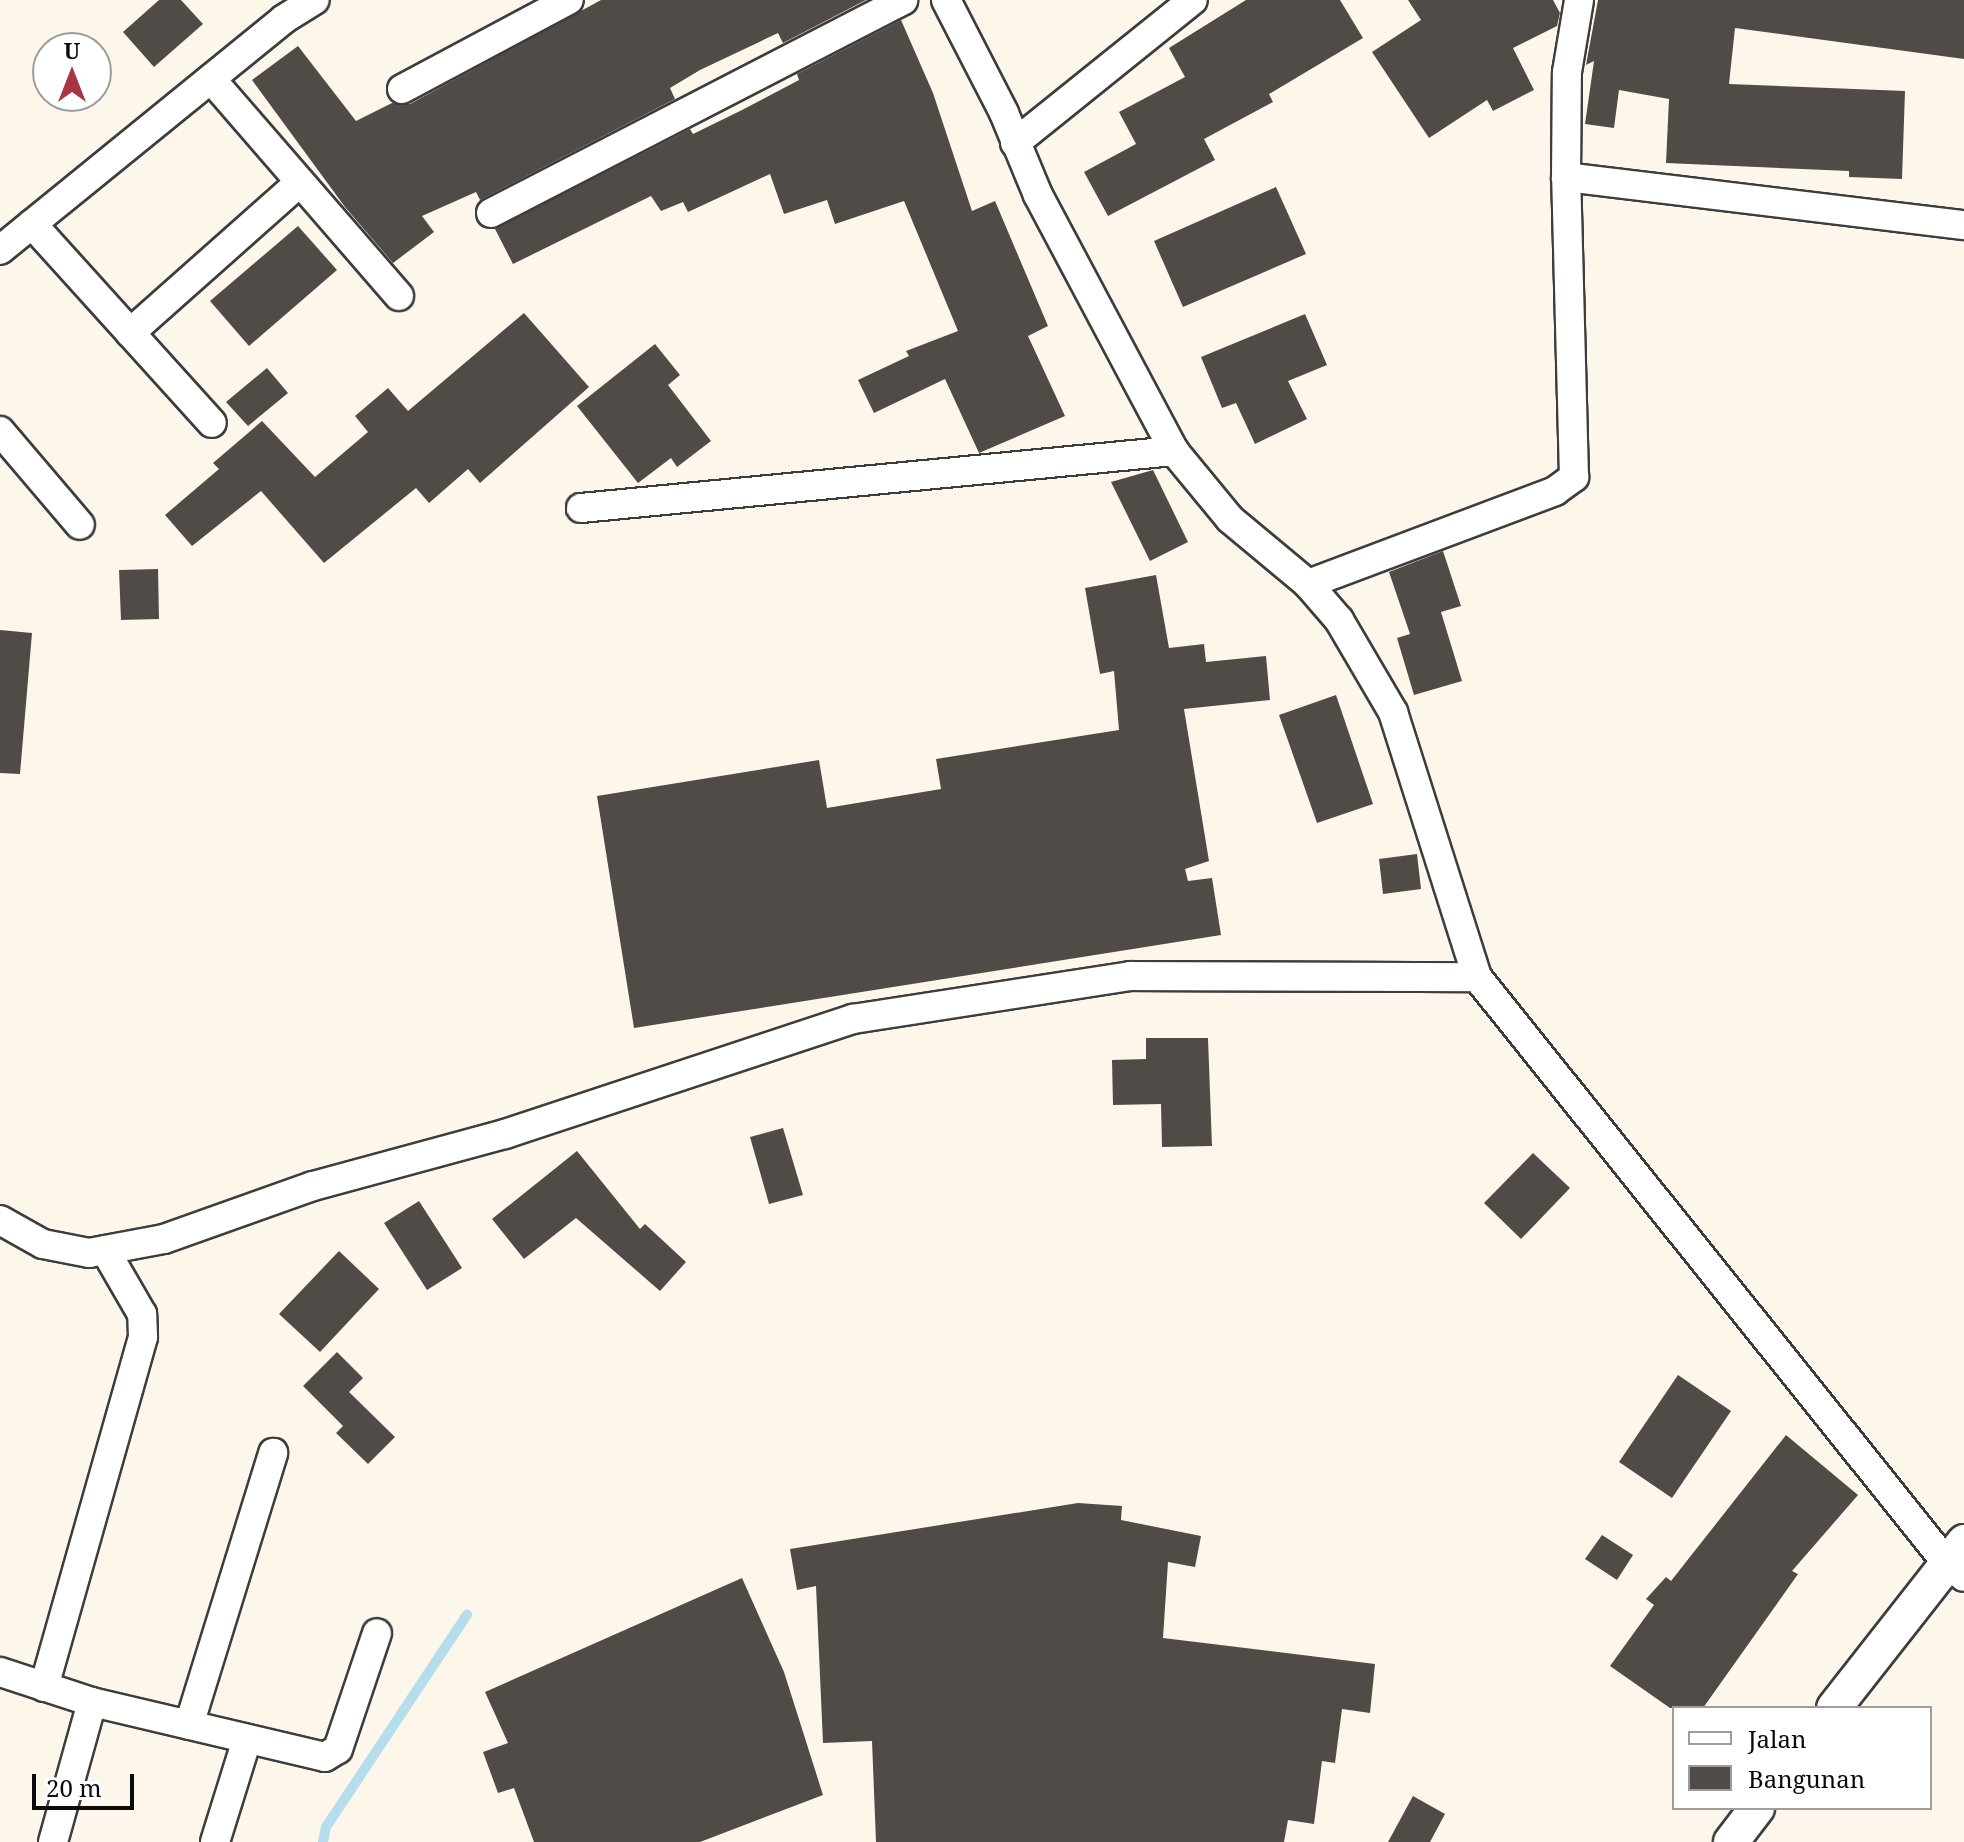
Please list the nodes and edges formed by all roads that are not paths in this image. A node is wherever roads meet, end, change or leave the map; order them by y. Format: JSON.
{"nodes":[{"id":1,"x":314,"y":0,"type":"edge"},
{"id":2,"x":568,"y":0,"type":"edge"},
{"id":3,"x":903,"y":0,"type":"edge"},
{"id":4,"x":946,"y":0,"type":"edge"},
{"id":5,"x":1193,"y":0,"type":"edge"},
{"id":6,"x":1579,"y":0,"type":"edge"},
{"id":7,"x":211,"y":79,"type":"junction"},
{"id":8,"x":402,"y":89,"type":"dead end"},
{"id":9,"x":1015,"y":143,"type":"junction"},
{"id":10,"x":1566,"y":177,"type":"junction"},
{"id":11,"x":298,"y":184,"type":"junction"},
{"id":12,"x":491,"y":213,"type":"dead end"},
{"id":13,"x":32,"y":224,"type":"junction"},
{"id":14,"x":1964,"y":225,"type":"edge"},
{"id":15,"x":0,"y":250,"type":"edge"},
{"id":16,"x":399,"y":296,"type":"dead end"},
{"id":17,"x":130,"y":333,"type":"junction"},
{"id":18,"x":212,"y":423,"type":"dead end"},
{"id":19,"x":0,"y":431,"type":"edge"},
{"id":20,"x":1174,"y":451,"type":"junction"},
{"id":21,"x":581,"y":508,"type":"dead end"},
{"id":22,"x":80,"y":525,"type":"dead end"},
{"id":23,"x":1308,"y":584,"type":"junction"},
{"id":24,"x":1477,"y":977,"type":"junction"},
{"id":25,"x":3,"y":1232,"type":"edge"},
{"id":26,"x":105,"y":1250,"type":"junction"},
{"id":27,"x":273,"y":1453,"type":"dead end"},
{"id":28,"x":1958,"y":1560,"type":"edge"},
{"id":29,"x":377,"y":1633,"type":"dead end"},
{"id":30,"x":0,"y":1672,"type":"edge"},
{"id":31,"x":44,"y":1687,"type":"junction"},
{"id":32,"x":92,"y":1702,"type":"junction"},
{"id":33,"x":1836,"y":1706,"type":"edge"},
{"id":34,"x":189,"y":1725,"type":"junction"},
{"id":35,"x":247,"y":1739,"type":"junction"},
{"id":36,"x":1755,"y":1810,"type":"edge"},
{"id":37,"x":53,"y":1842,"type":"edge"},
{"id":38,"x":215,"y":1842,"type":"edge"},
{"id":39,"x":1731,"y":1842,"type":"edge"}],
"edges":[{"from":1,"to":7,"type":"street"},
{"from":2,"to":8,"type":"street"},
{"from":3,"to":12,"type":"street"},
{"from":4,"to":9,"type":"street"},
{"from":5,"to":9,"type":"street"},
{"from":6,"to":10,"type":"street"},
{"from":7,"to":11,"type":"street"},
{"from":7,"to":13,"type":"street"},
{"from":9,"to":20,"type":"street"},
{"from":10,"to":14,"type":"street"},
{"from":10,"to":23,"type":"street"},
{"from":11,"to":16,"type":"street"},
{"from":11,"to":17,"type":"street"},
{"from":13,"to":15,"type":"street"},
{"from":13,"to":17,"type":"street"},
{"from":17,"to":18,"type":"street"},
{"from":19,"to":22,"type":"street"},
{"from":20,"to":21,"type":"street"},
{"from":20,"to":23,"type":"street"},
{"from":23,"to":24,"type":"street"},
{"from":24,"to":26,"type":"street"},
{"from":24,"to":28,"type":"street"},
{"from":25,"to":26,"type":"street"},
{"from":26,"to":31,"type":"street"},
{"from":27,"to":34,"type":"street"},
{"from":28,"to":33,"type":"street"},
{"from":29,"to":35,"type":"street"},
{"from":30,"to":31,"type":"street"},
{"from":31,"to":32,"type":"street"},
{"from":32,"to":34,"type":"street"},
{"from":32,"to":37,"type":"street"},
{"from":34,"to":35,"type":"street"},
{"from":35,"to":38,"type":"street"},
{"from":36,"to":39,"type":"street"}]}
